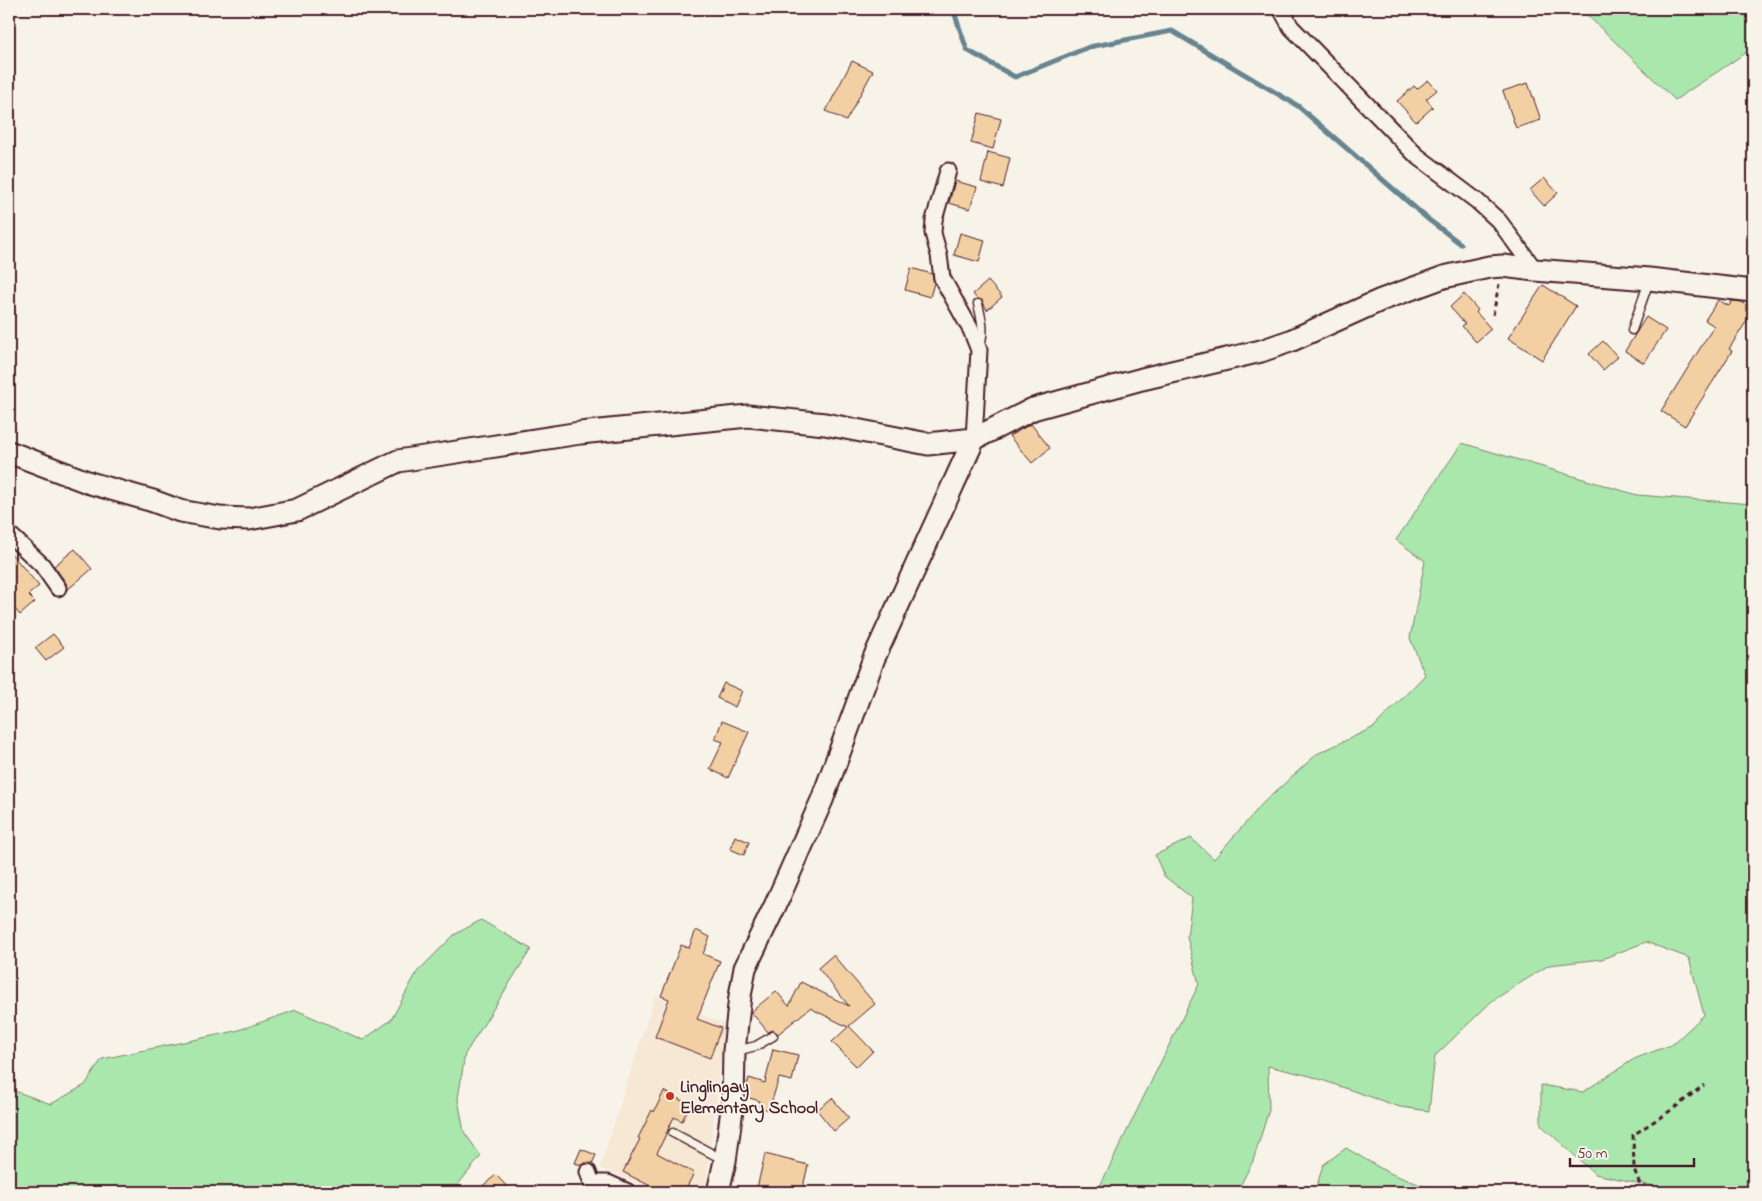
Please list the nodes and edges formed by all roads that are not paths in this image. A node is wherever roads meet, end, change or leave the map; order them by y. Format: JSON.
{"nodes":[{"id":1,"x":1280,"y":9,"type":"edge"},
{"id":2,"x":948,"y":171,"type":"dead end"},
{"id":3,"x":1535,"y":270,"type":"junction"},
{"id":4,"x":1650,"y":279,"type":"junction"},
{"id":5,"x":1753,"y":291,"type":"edge"},
{"id":6,"x":978,"y":304,"type":"dead end"},
{"id":7,"x":1632,"y":330,"type":"dead end"},
{"id":8,"x":979,"y":350,"type":"junction"},
{"id":9,"x":974,"y":438,"type":"junction"},
{"id":10,"x":9,"y":452,"type":"edge"},
{"id":11,"x":9,"y":534,"type":"edge"},
{"id":12,"x":58,"y":588,"type":"dead end"},
{"id":13,"x":774,"y":1036,"type":"dead end"},
{"id":14,"x":734,"y":1051,"type":"junction"},
{"id":15,"x":673,"y":1133,"type":"dead end"},
{"id":16,"x":725,"y":1161,"type":"junction"},
{"id":17,"x":588,"y":1172,"type":"dead end"},
{"id":18,"x":628,"y":1192,"type":"edge"},
{"id":19,"x":718,"y":1192,"type":"edge"}],
"edges":[{"from":1,"to":3,"type":"street"},
{"from":2,"to":8,"type":"street"},
{"from":3,"to":4,"type":"street"},
{"from":3,"to":9,"type":"street"},
{"from":4,"to":5,"type":"street"},
{"from":4,"to":7,"type":"lane"},
{"from":6,"to":8,"type":"lane"},
{"from":8,"to":9,"type":"street"},
{"from":9,"to":10,"type":"street"},
{"from":9,"to":14,"type":"street"},
{"from":11,"to":12,"type":"street"},
{"from":13,"to":14,"type":"lane"},
{"from":14,"to":16,"type":"street"},
{"from":15,"to":16,"type":"lane"},
{"from":16,"to":19,"type":"street"},
{"from":17,"to":18,"type":"street"}]}
